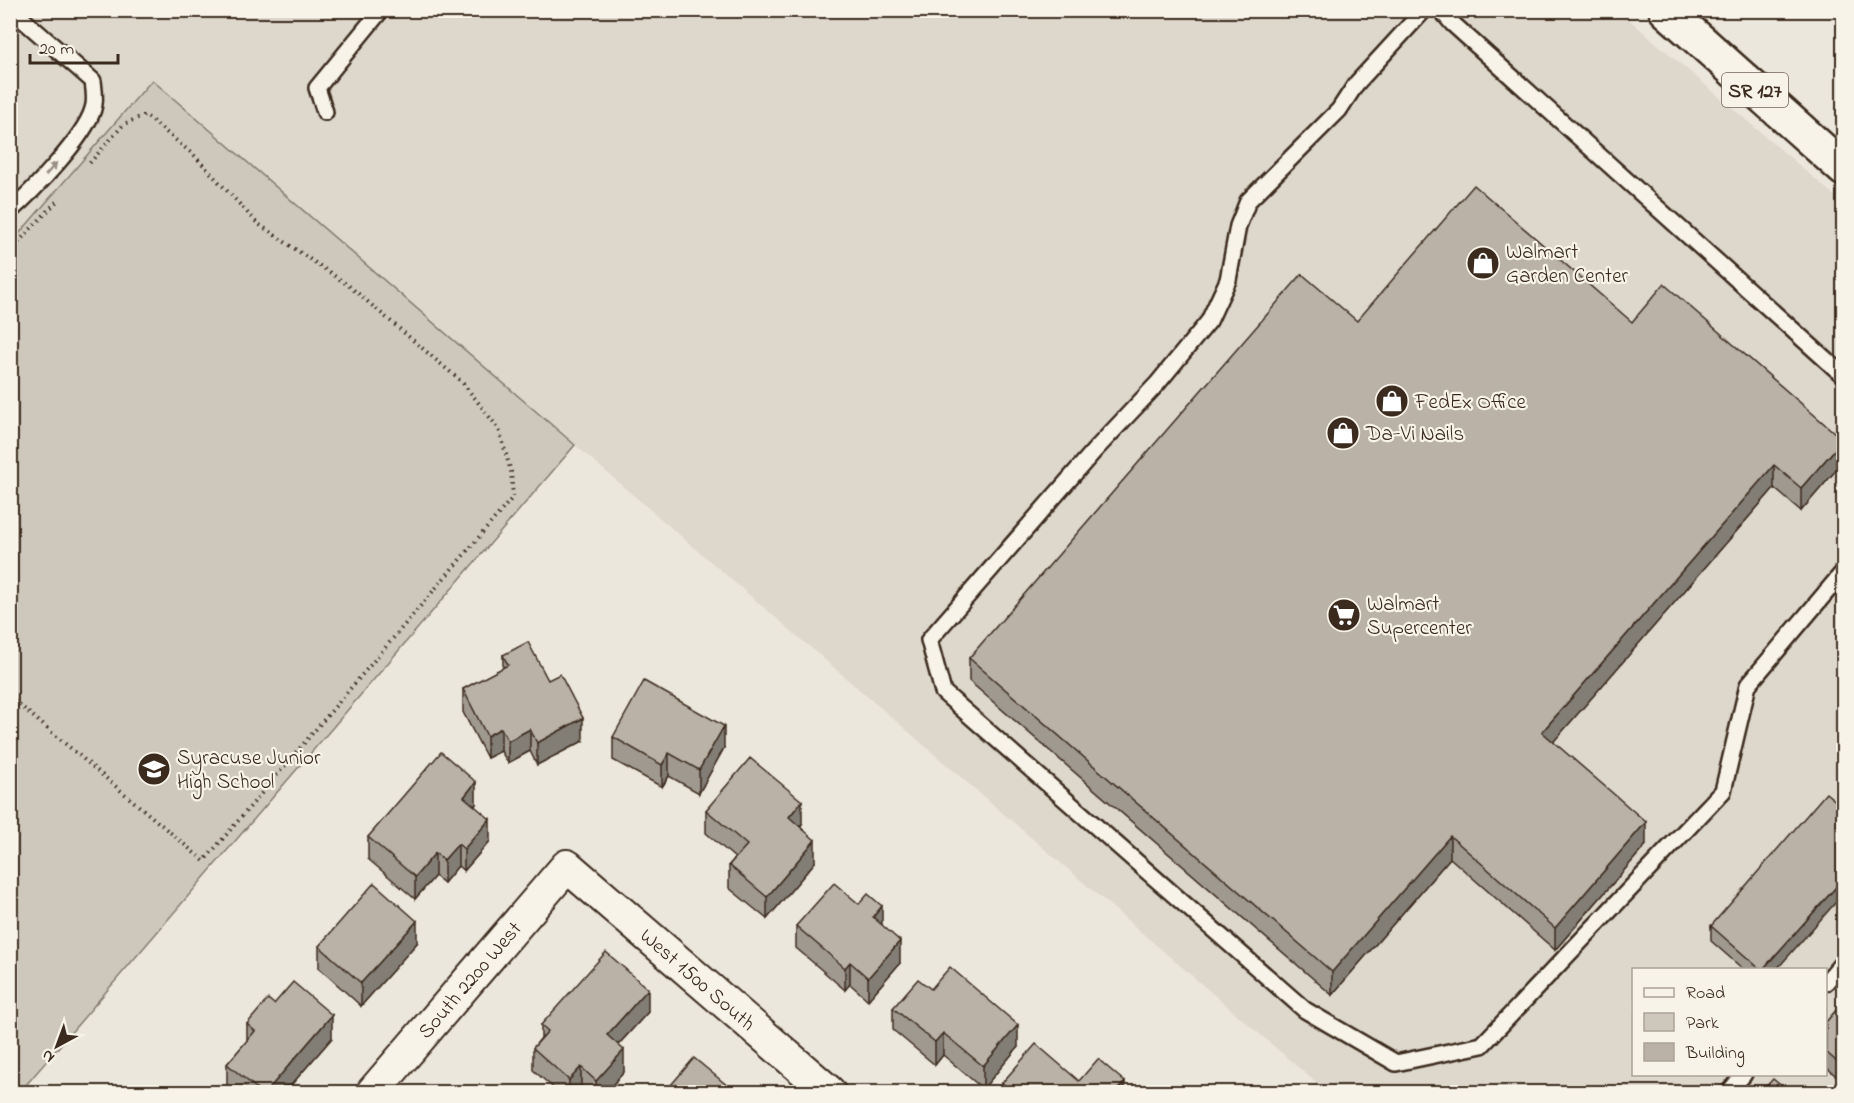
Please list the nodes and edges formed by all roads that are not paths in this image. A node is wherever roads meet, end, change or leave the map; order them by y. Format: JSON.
{"nodes":[{"id":1,"x":12,"y":10,"type":"edge"},
{"id":2,"x":381,"y":10,"type":"edge"},
{"id":3,"x":1424,"y":10,"type":"edge"},
{"id":4,"x":1441,"y":10,"type":"edge"},
{"id":5,"x":1666,"y":10,"type":"edge"},
{"id":6,"x":325,"y":112,"type":"dead end"},
{"id":7,"x":1844,"y":169,"type":"edge"},
{"id":8,"x":10,"y":211,"type":"edge"},
{"id":9,"x":1844,"y":376,"type":"edge"},
{"id":10,"x":1844,"y":571,"type":"edge"},
{"id":11,"x":567,"y":866,"type":"joint"},
{"id":12,"x":1844,"y":961,"type":"edge"},
{"id":13,"x":1827,"y":981,"type":"edge"},
{"id":14,"x":1742,"y":1076,"type":"edge"},
{"id":15,"x":373,"y":1092,"type":"edge"},
{"id":16,"x":829,"y":1092,"type":"edge"},
{"id":17,"x":1729,"y":1092,"type":"edge"}],
"edges":[{"from":8,"to":1,"type":"lane","one_way":true},
{"from":2,"to":6,"type":"lane"},
{"from":3,"to":10,"type":"lane"},
{"from":4,"to":9,"type":"lane"},
{"from":5,"to":7,"type":"main road","number":"SR 127"},
{"from":11,"to":15,"type":"street","name":"South 2200 West"},
{"from":11,"to":16,"type":"street","name":"West 1500 South"},
{"from":12,"to":13,"type":"lane"},
{"from":14,"to":17,"type":"lane"}]}
